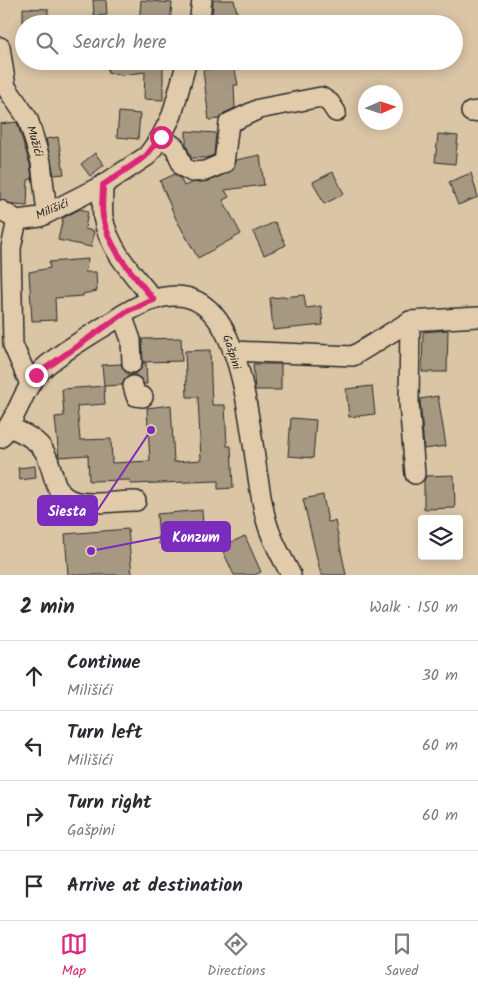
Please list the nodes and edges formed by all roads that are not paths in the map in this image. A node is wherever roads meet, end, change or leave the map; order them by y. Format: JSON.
{"nodes":[{"id":1,"x":202,"y":0,"type":"edge"},
{"id":2,"x":200,"y":15,"type":"edge"},
{"id":3,"x":0,"y":47,"type":"edge"},
{"id":4,"x":184,"y":70,"type":"edge"},
{"id":5,"x":336,"y":112,"type":"dead end"},
{"id":6,"x":161,"y":137,"type":"junction"},
{"id":7,"x":103,"y":185,"type":"junction"},
{"id":8,"x":0,"y":210,"type":"edge"},
{"id":9,"x":47,"y":213,"type":"junction"},
{"id":10,"x":17,"y":220,"type":"junction"},
{"id":11,"x":154,"y":300,"type":"junction"},
{"id":12,"x":122,"y":315,"type":"junction"},
{"id":13,"x":478,"y":317,"type":"edge"},
{"id":14,"x":410,"y":321,"type":"junction"},
{"id":15,"x":233,"y":351,"type":"junction"},
{"id":16,"x":132,"y":362,"type":"dead end"},
{"id":17,"x":30,"y":384,"type":"junction"},
{"id":18,"x":5,"y":432,"type":"edge"},
{"id":19,"x":415,"y":474,"type":"dead end"},
{"id":20,"x":136,"y":501,"type":"dead end"},
{"id":21,"x":291,"y":575,"type":"edge"}],
"edges":[{"from":1,"to":2,"type":"street"},
{"from":3,"to":9,"type":"street","name":"Mužići"},
{"from":4,"to":6,"type":"street","name":"Milišići"},
{"from":5,"to":6,"type":"street"},
{"from":6,"to":7,"type":"street","name":"Milišići"},
{"from":7,"to":9,"type":"street","name":"Milišići"},
{"from":7,"to":11,"type":"street"},
{"from":8,"to":10,"type":"street"},
{"from":9,"to":10,"type":"street","name":"Milišići"},
{"from":10,"to":17,"type":"street"},
{"from":11,"to":12,"type":"street","name":"Gašpini"},
{"from":11,"to":15,"type":"street","name":"Gašpini"},
{"from":12,"to":16,"type":"street"},
{"from":12,"to":17,"type":"street","name":"Gašpini"},
{"from":13,"to":14,"type":"street"},
{"from":14,"to":15,"type":"street"},
{"from":14,"to":19,"type":"street"},
{"from":15,"to":21,"type":"street","name":"Gašpini"},
{"from":17,"to":18,"type":"street","name":"Gašpini"},
{"from":18,"to":20,"type":"street"}]}
